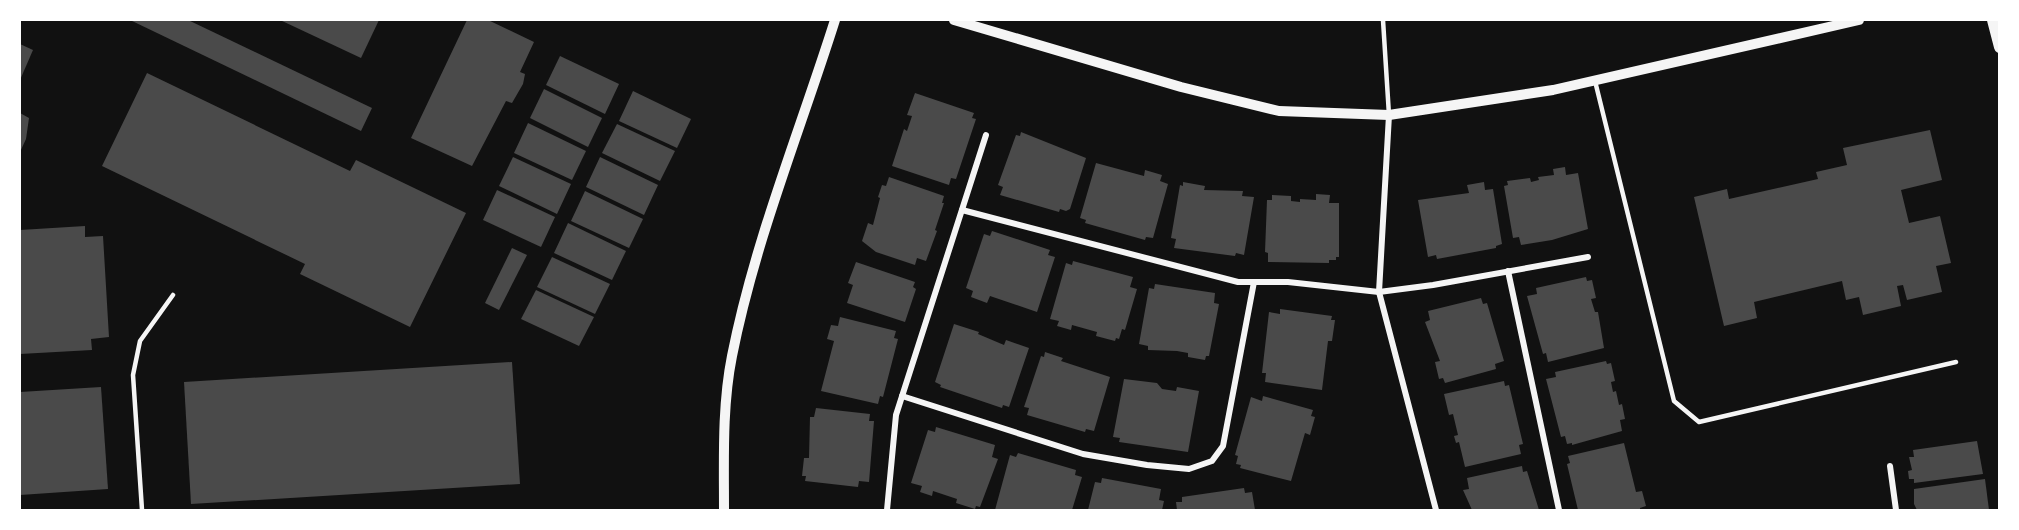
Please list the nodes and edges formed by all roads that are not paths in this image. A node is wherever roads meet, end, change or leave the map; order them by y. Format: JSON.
{"nodes":[{"id":1,"x":835,"y":20,"type":"edge"},
{"id":2,"x":954,"y":20,"type":"edge"},
{"id":3,"x":1860,"y":20,"type":"edge"},
{"id":4,"x":1993,"y":20,"type":"edge"},
{"id":5,"x":1383,"y":22,"type":"edge"},
{"id":6,"x":2000,"y":47,"type":"edge"},
{"id":7,"x":1595,"y":81,"type":"junction"},
{"id":8,"x":1389,"y":115,"type":"junction"},
{"id":9,"x":986,"y":135,"type":"dead end"},
{"id":10,"x":962,"y":210,"type":"junction"},
{"id":11,"x":1588,"y":257,"type":"dead end"},
{"id":12,"x":1508,"y":271,"type":"junction"},
{"id":13,"x":1254,"y":282,"type":"junction"},
{"id":14,"x":1379,"y":292,"type":"junction"},
{"id":15,"x":173,"y":295,"type":"dead end"},
{"id":16,"x":1956,"y":362,"type":"dead end"},
{"id":17,"x":902,"y":396,"type":"junction"},
{"id":18,"x":1890,"y":466,"type":"dead end"},
{"id":19,"x":142,"y":510,"type":"edge"},
{"id":20,"x":724,"y":510,"type":"edge"},
{"id":21,"x":887,"y":510,"type":"edge"},
{"id":22,"x":1436,"y":510,"type":"edge"},
{"id":23,"x":1559,"y":510,"type":"edge"},
{"id":24,"x":1896,"y":510,"type":"edge"}],
"edges":[{"from":1,"to":20,"type":"street"},
{"from":2,"to":8,"type":"street"},
{"from":3,"to":7,"type":"street"},
{"from":4,"to":6,"type":"main road"},
{"from":5,"to":8,"type":"lane"},
{"from":7,"to":8,"type":"street"},
{"from":7,"to":16,"type":"lane"},
{"from":8,"to":14,"type":"street"},
{"from":9,"to":10,"type":"street"},
{"from":10,"to":13,"type":"street"},
{"from":10,"to":17,"type":"street"},
{"from":11,"to":12,"type":"street"},
{"from":12,"to":14,"type":"street"},
{"from":12,"to":23,"type":"street"},
{"from":13,"to":14,"type":"street"},
{"from":13,"to":17,"type":"street"},
{"from":14,"to":22,"type":"street"},
{"from":15,"to":19,"type":"lane"},
{"from":17,"to":21,"type":"street"},
{"from":18,"to":24,"type":"street"}]}
